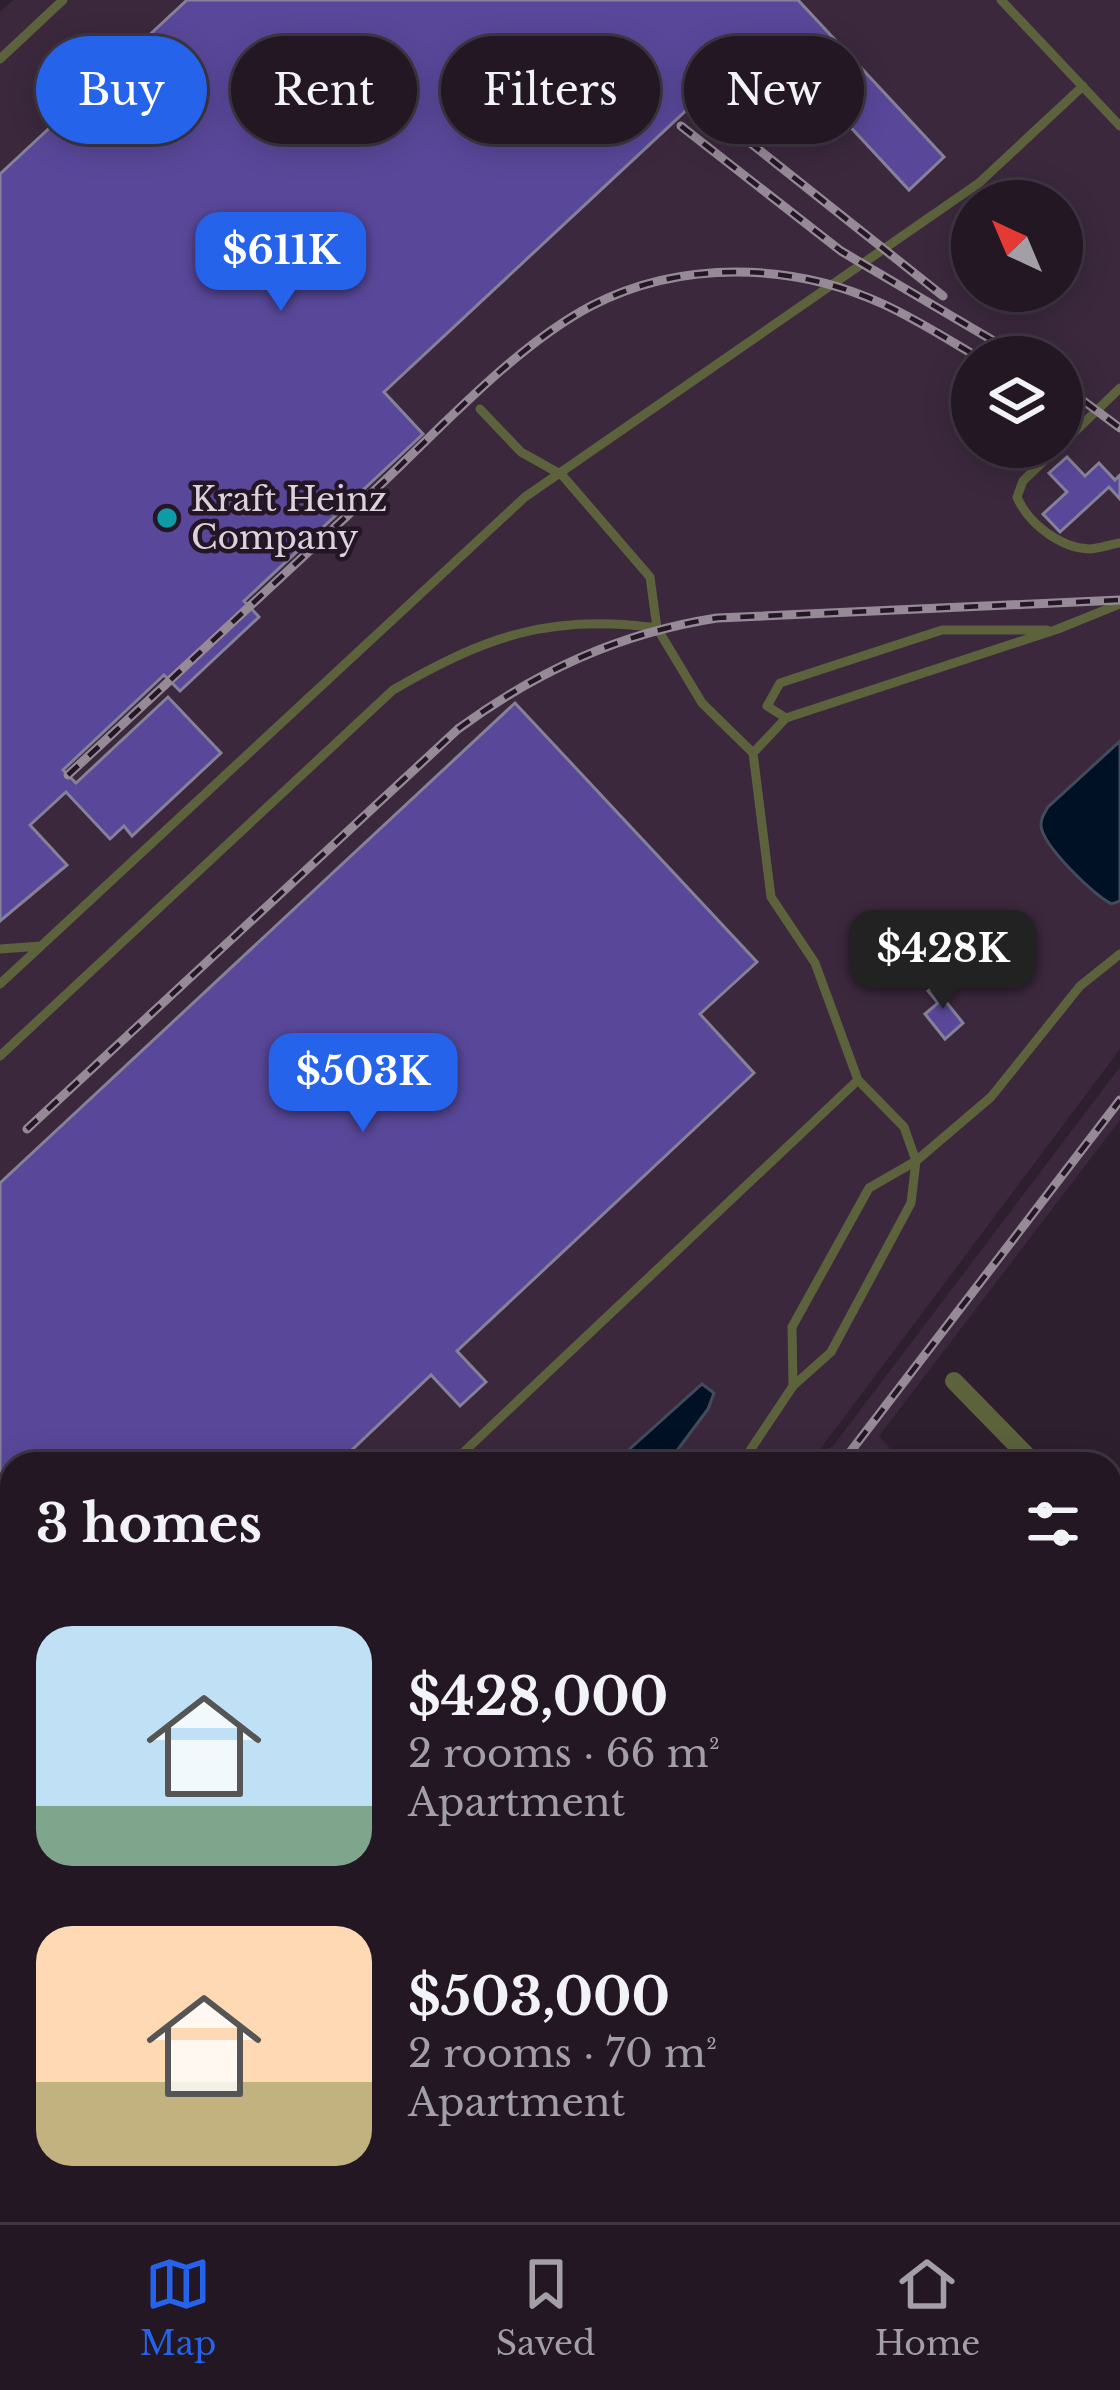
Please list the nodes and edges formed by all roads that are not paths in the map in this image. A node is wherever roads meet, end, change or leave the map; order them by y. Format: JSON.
{"nodes":[{"id":1,"x":63,"y":0,"type":"edge"},
{"id":2,"x":1001,"y":0,"type":"edge"},
{"id":3,"x":0,"y":59,"type":"edge"},
{"id":4,"x":1083,"y":86,"type":"junction"},
{"id":5,"x":1120,"y":127,"type":"edge"},
{"id":6,"x":1120,"y":388,"type":"edge"},
{"id":7,"x":481,"y":409,"type":"dead end"},
{"id":8,"x":1083,"y":423,"type":"edge"},
{"id":9,"x":1036,"y":468,"type":"edge"},
{"id":10,"x":562,"y":475,"type":"junction"},
{"id":11,"x":1120,"y":542,"type":"edge"},
{"id":12,"x":1120,"y":604,"type":"edge"},
{"id":13,"x":657,"y":628,"type":"junction"},
{"id":14,"x":1058,"y":629,"type":"junction"},
{"id":15,"x":786,"y":718,"type":"junction"},
{"id":16,"x":752,"y":753,"type":"junction"},
{"id":17,"x":41,"y":946,"type":"junction"},
{"id":18,"x":0,"y":949,"type":"edge"},
{"id":19,"x":1120,"y":954,"type":"edge"},
{"id":20,"x":0,"y":984,"type":"edge"},
{"id":21,"x":0,"y":1056,"type":"edge"},
{"id":22,"x":858,"y":1080,"type":"junction"},
{"id":23,"x":916,"y":1161,"type":"junction"},
{"id":24,"x":954,"y":1381,"type":"dead end"},
{"id":25,"x":793,"y":1386,"type":"junction"},
{"id":26,"x":465,"y":1452,"type":"edge"},
{"id":27,"x":749,"y":1452,"type":"edge"},
{"id":28,"x":1023,"y":1452,"type":"edge"}],
"edges":[{"from":1,"to":3,"type":"lane"},
{"from":2,"to":4,"type":"lane"},
{"from":4,"to":5,"type":"lane"},
{"from":4,"to":10,"type":"lane"},
{"from":6,"to":8,"type":"lane"},
{"from":7,"to":10,"type":"lane"},
{"from":9,"to":11,"type":"lane"},
{"from":10,"to":13,"type":"lane"},
{"from":10,"to":17,"type":"lane"},
{"from":12,"to":14,"type":"lane"},
{"from":13,"to":16,"type":"lane"},
{"from":13,"to":21,"type":"lane"},
{"from":14,"to":15,"type":"lane"},
{"from":14,"to":15,"type":"lane"},
{"from":15,"to":16,"type":"lane"},
{"from":16,"to":22,"type":"lane"},
{"from":17,"to":18,"type":"lane"},
{"from":17,"to":20,"type":"lane"},
{"from":19,"to":23,"type":"lane"},
{"from":22,"to":23,"type":"lane"},
{"from":22,"to":26,"type":"lane"},
{"from":23,"to":25,"type":"lane"},
{"from":23,"to":25,"type":"lane"},
{"from":24,"to":28,"type":"street"},
{"from":25,"to":27,"type":"lane"}]}
